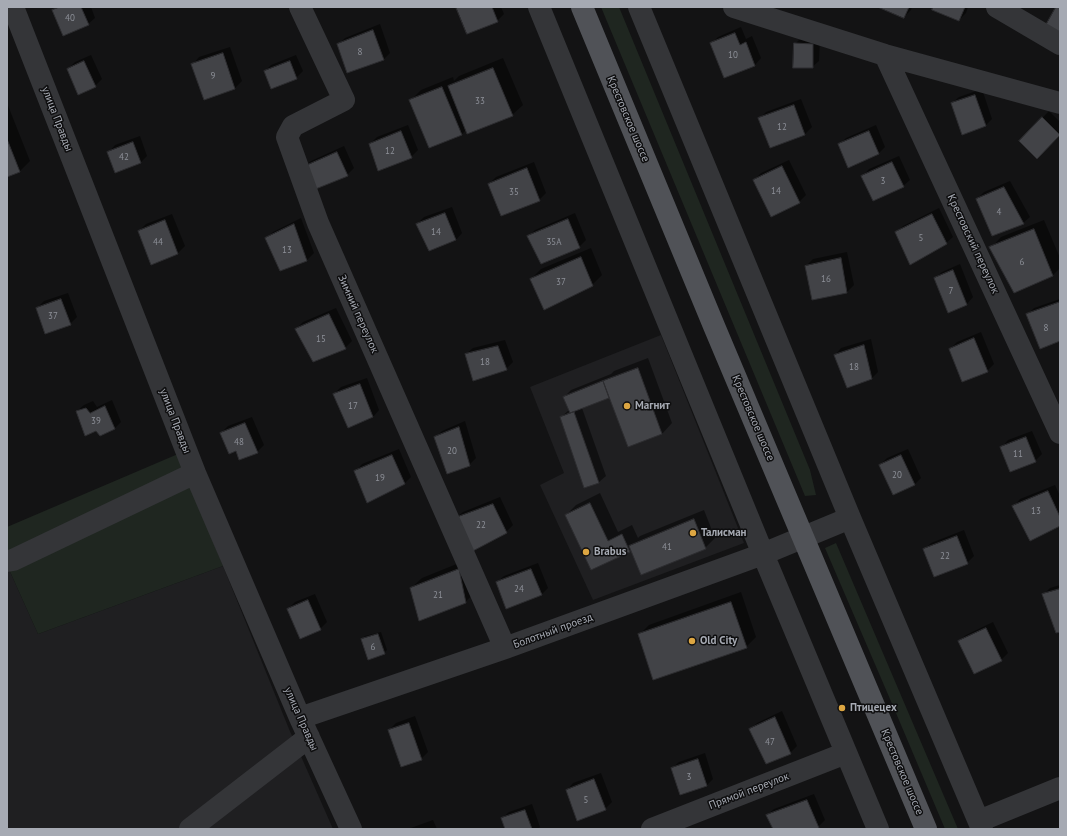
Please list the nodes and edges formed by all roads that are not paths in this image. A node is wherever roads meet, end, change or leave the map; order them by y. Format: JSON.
{"nodes":[{"id":1,"x":13,"y":7,"type":"edge"},
{"id":2,"x":300,"y":7,"type":"edge"},
{"id":3,"x":539,"y":7,"type":"edge"},
{"id":4,"x":582,"y":7,"type":"edge"},
{"id":5,"x":639,"y":7,"type":"edge"},
{"id":6,"x":734,"y":7,"type":"edge"},
{"id":7,"x":997,"y":7,"type":"edge"},
{"id":8,"x":1060,"y":44,"type":"edge"},
{"id":9,"x":885,"y":55,"type":"junction"},
{"id":10,"x":1060,"y":103,"type":"edge"},
{"id":11,"x":1060,"y":433,"type":"edge"},
{"id":12,"x":195,"y":473,"type":"junction"},
{"id":13,"x":850,"y":518,"type":"junction"},
{"id":14,"x":804,"y":538,"type":"junction"},
{"id":15,"x":763,"y":554,"type":"junction"},
{"id":16,"x":7,"y":561,"type":"edge"},
{"id":17,"x":505,"y":648,"type":"junction"},
{"id":18,"x":304,"y":728,"type":"junction"},
{"id":19,"x":846,"y":753,"type":"junction"},
{"id":20,"x":1060,"y":788,"type":"edge"},
{"id":21,"x":981,"y":825,"type":"edge"},
{"id":22,"x":190,"y":829,"type":"edge"},
{"id":23,"x":351,"y":829,"type":"edge"},
{"id":24,"x":652,"y":829,"type":"edge"},
{"id":25,"x":878,"y":829,"type":"edge"},
{"id":26,"x":926,"y":829,"type":"edge"}],
"edges":[{"from":1,"to":12,"type":"street","name":"улица Правды"},
{"from":2,"to":17,"type":"street","name":"Зимний переулок"},
{"from":3,"to":15,"type":"street"},
{"from":4,"to":14,"type":"main road","name":"Крестовское шоссе"},
{"from":5,"to":13,"type":"street"},
{"from":6,"to":9,"type":"street"},
{"from":7,"to":8,"type":"street"},
{"from":9,"to":10,"type":"street"},
{"from":9,"to":11,"type":"street","name":"Крестовский переулок"},
{"from":12,"to":16,"type":"street"},
{"from":12,"to":18,"type":"street","name":"улица Правды"},
{"from":13,"to":14,"type":"street","name":"Болотный проезд"},
{"from":13,"to":21,"type":"street"},
{"from":14,"to":15,"type":"street","name":"Болотный проезд"},
{"from":14,"to":26,"type":"main road","name":"Крестовское шоссе"},
{"from":15,"to":17,"type":"street","name":"Болотный проезд"},
{"from":15,"to":19,"type":"street"},
{"from":17,"to":18,"type":"street","name":"Болотный проезд"},
{"from":18,"to":22,"type":"street","name":"Болотный проезд"},
{"from":18,"to":23,"type":"street","name":"улица Правды"},
{"from":19,"to":24,"type":"street","name":"Прямой переулок"},
{"from":19,"to":25,"type":"street"},
{"from":20,"to":21,"type":"street"}]}
